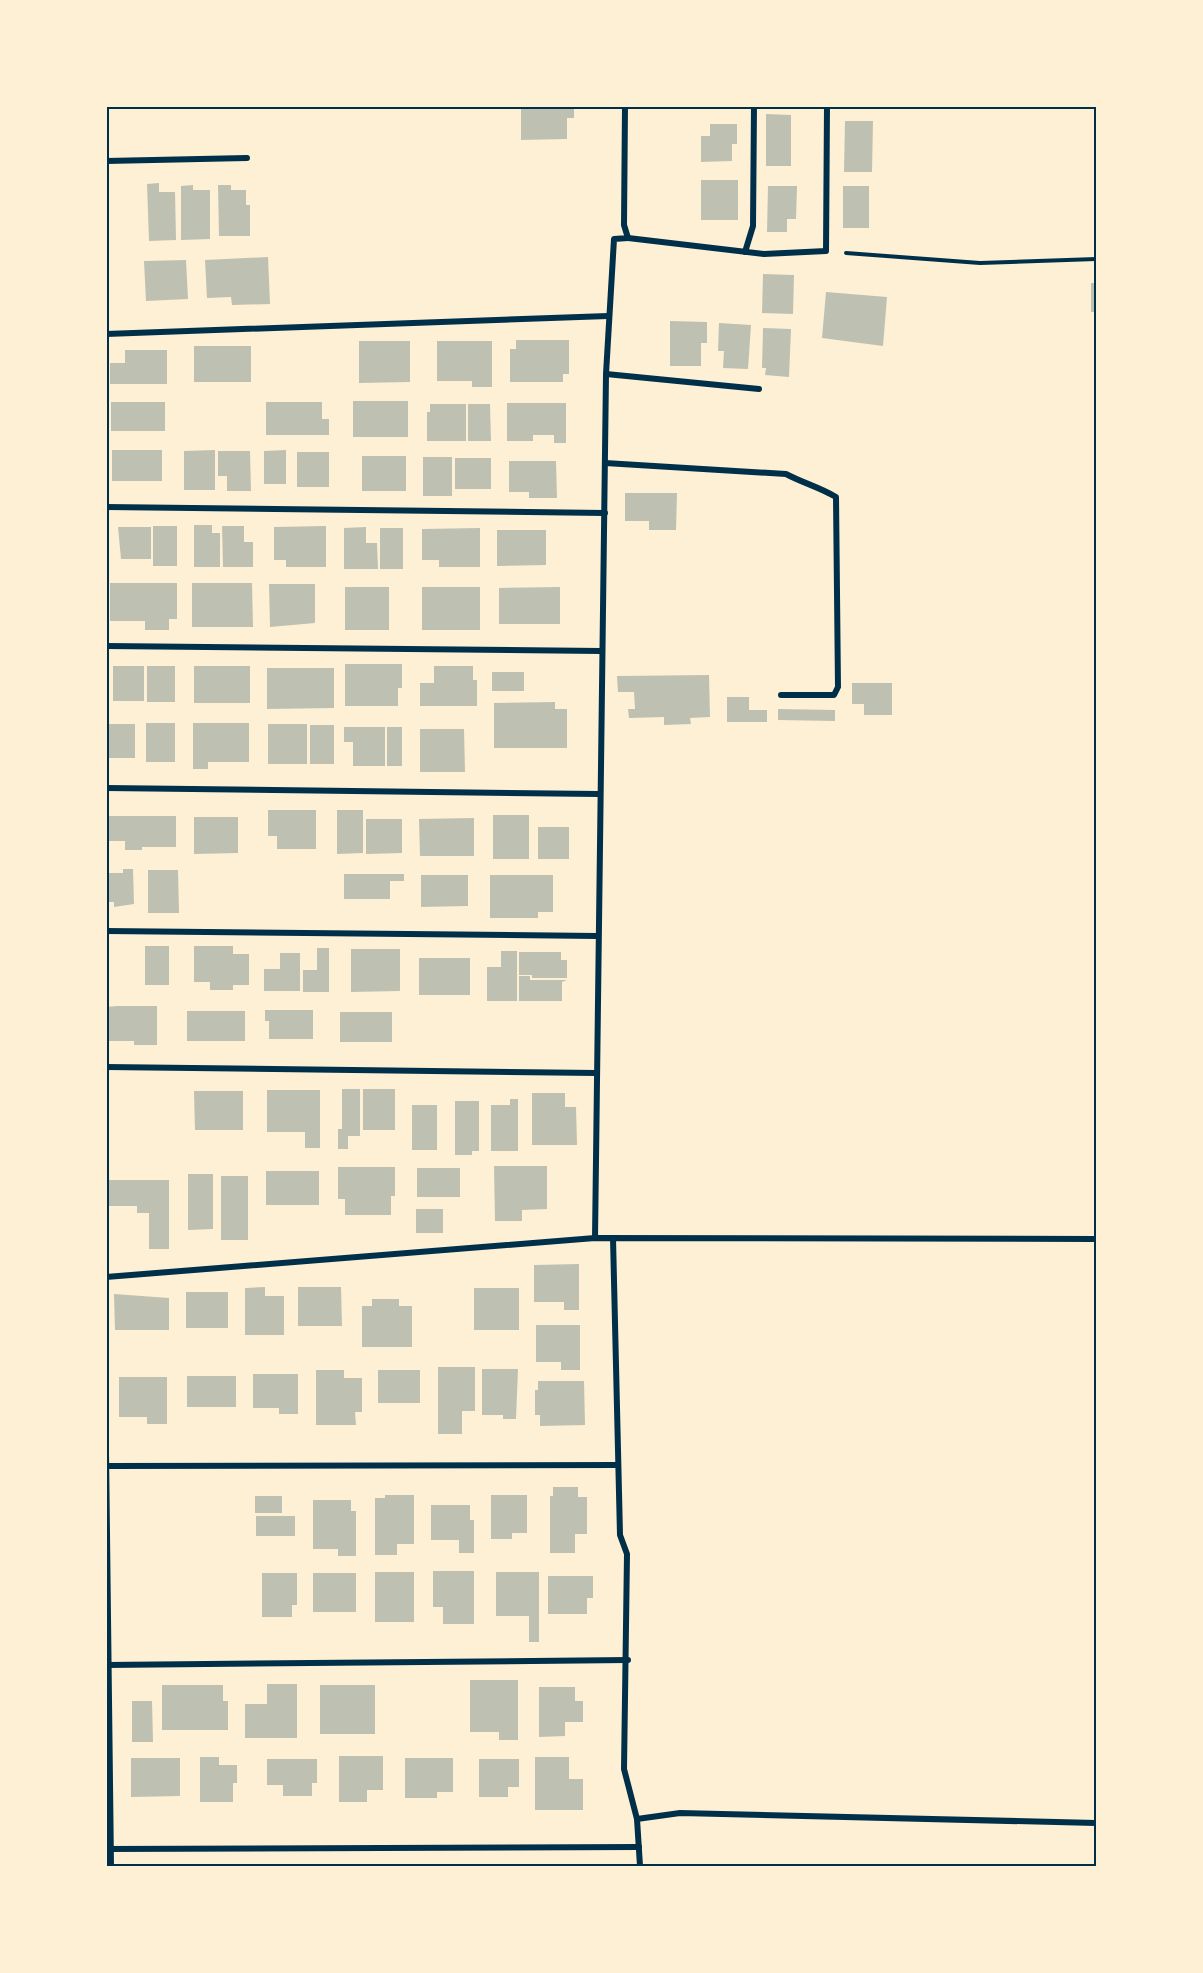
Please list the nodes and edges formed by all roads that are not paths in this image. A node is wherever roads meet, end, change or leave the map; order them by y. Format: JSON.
{"nodes":[{"id":1,"x":625,"y":106,"type":"edge"},
{"id":2,"x":754,"y":106,"type":"edge"},
{"id":3,"x":827,"y":106,"type":"edge"},
{"id":4,"x":247,"y":158,"type":"dead end"},
{"id":5,"x":106,"y":160,"type":"edge"},
{"id":6,"x":628,"y":238,"type":"junction"},
{"id":7,"x":745,"y":252,"type":"junction"},
{"id":8,"x":608,"y":316,"type":"junction"},
{"id":9,"x":106,"y":334,"type":"edge"},
{"id":10,"x":606,"y":374,"type":"junction"},
{"id":11,"x":759,"y":389,"type":"dead end"},
{"id":12,"x":605,"y":463,"type":"junction"},
{"id":13,"x":106,"y":507,"type":"edge"},
{"id":14,"x":605,"y":513,"type":"junction"},
{"id":15,"x":106,"y":646,"type":"edge"},
{"id":16,"x":601,"y":651,"type":"junction"},
{"id":17,"x":781,"y":695,"type":"dead end"},
{"id":18,"x":106,"y":788,"type":"edge"},
{"id":19,"x":599,"y":794,"type":"junction"},
{"id":20,"x":106,"y":931,"type":"edge"},
{"id":21,"x":597,"y":936,"type":"junction"},
{"id":22,"x":106,"y":1067,"type":"edge"},
{"id":23,"x":597,"y":1073,"type":"junction"},
{"id":24,"x":595,"y":1238,"type":"junction"},
{"id":25,"x":612,"y":1238,"type":"junction"},
{"id":26,"x":1096,"y":1239,"type":"edge"},
{"id":27,"x":106,"y":1277,"type":"edge"},
{"id":28,"x":106,"y":1452,"type":"edge"},
{"id":29,"x":618,"y":1465,"type":"junction"},
{"id":30,"x":108,"y":1466,"type":"junction"},
{"id":31,"x":107,"y":1493,"type":"edge"},
{"id":32,"x":628,"y":1659,"type":"junction"},
{"id":33,"x":108,"y":1665,"type":"edge"},
{"id":34,"x":637,"y":1819,"type":"junction"},
{"id":35,"x":1096,"y":1823,"type":"edge"},
{"id":36,"x":639,"y":1847,"type":"junction"},
{"id":37,"x":108,"y":1849,"type":"edge"},
{"id":38,"x":111,"y":1866,"type":"edge"},
{"id":39,"x":640,"y":1866,"type":"edge"}],
"edges":[{"from":1,"to":6,"type":"street"},
{"from":2,"to":7,"type":"street"},
{"from":3,"to":7,"type":"street"},
{"from":4,"to":5,"type":"street"},
{"from":6,"to":7,"type":"street"},
{"from":6,"to":8,"type":"street"},
{"from":8,"to":9,"type":"street"},
{"from":8,"to":10,"type":"street"},
{"from":10,"to":11,"type":"street"},
{"from":10,"to":12,"type":"street"},
{"from":12,"to":14,"type":"street"},
{"from":12,"to":17,"type":"street"},
{"from":13,"to":14,"type":"street"},
{"from":14,"to":16,"type":"street"},
{"from":15,"to":16,"type":"street"},
{"from":16,"to":19,"type":"street"},
{"from":18,"to":19,"type":"street"},
{"from":19,"to":21,"type":"street"},
{"from":20,"to":21,"type":"street"},
{"from":21,"to":23,"type":"street"},
{"from":22,"to":23,"type":"street"},
{"from":23,"to":24,"type":"street"},
{"from":24,"to":25,"type":"street"},
{"from":24,"to":27,"type":"street"},
{"from":25,"to":26,"type":"street"},
{"from":25,"to":29,"type":"street"},
{"from":28,"to":30,"type":"street"},
{"from":29,"to":30,"type":"street"},
{"from":29,"to":32,"type":"street"},
{"from":30,"to":31,"type":"street"},
{"from":31,"to":33,"type":"street"},
{"from":32,"to":33,"type":"street"},
{"from":32,"to":34,"type":"street"},
{"from":33,"to":37,"type":"street"},
{"from":34,"to":35,"type":"street"},
{"from":34,"to":36,"type":"street"},
{"from":36,"to":37,"type":"street"},
{"from":36,"to":39,"type":"street"},
{"from":37,"to":38,"type":"street"}]}
